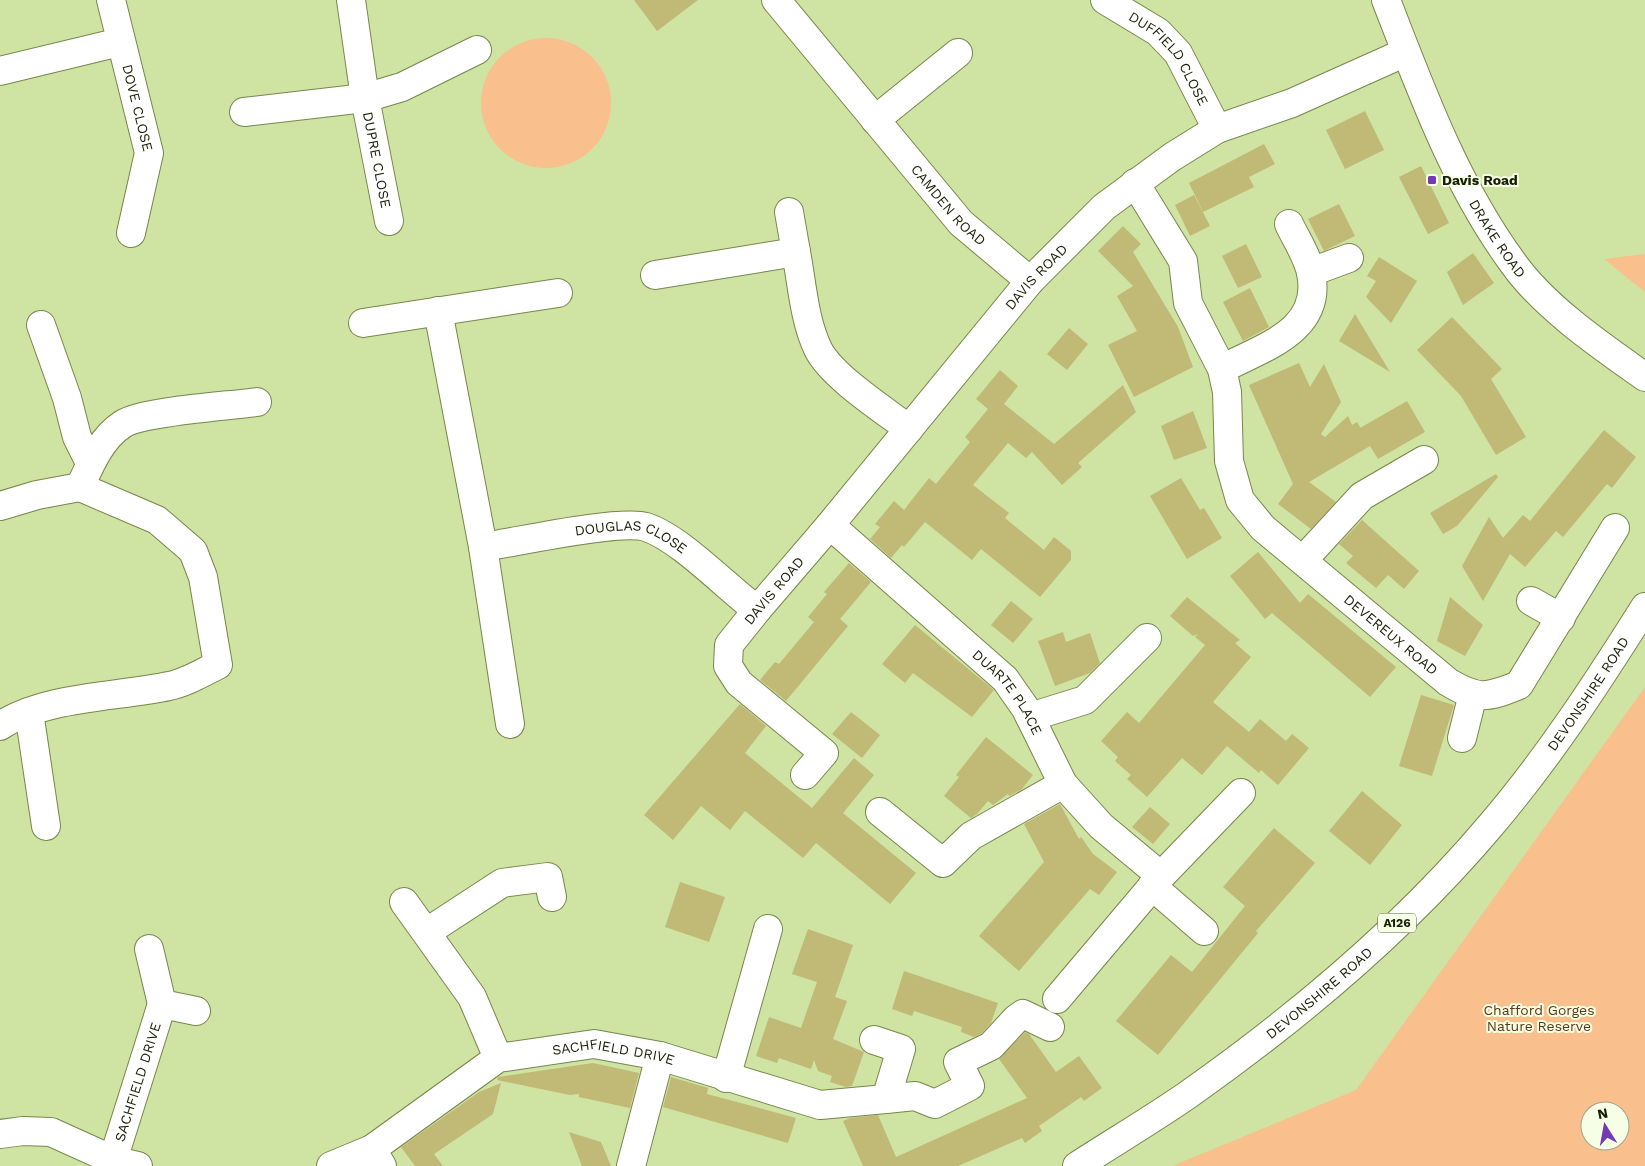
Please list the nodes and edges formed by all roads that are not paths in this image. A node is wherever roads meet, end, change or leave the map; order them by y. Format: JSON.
{"nodes":[{"id":1,"x":111,"y":0,"type":"edge"},
{"id":2,"x":351,"y":0,"type":"edge"},
{"id":3,"x":776,"y":0,"type":"edge"},
{"id":4,"x":1106,"y":0,"type":"edge"},
{"id":5,"x":1386,"y":0,"type":"edge"},
{"id":6,"x":120,"y":42,"type":"junction"},
{"id":7,"x":477,"y":50,"type":"dead end"},
{"id":8,"x":1406,"y":52,"type":"junction"},
{"id":9,"x":958,"y":53,"type":"dead end"},
{"id":10,"x":0,"y":71,"type":"edge"},
{"id":11,"x":365,"y":98,"type":"junction"},
{"id":12,"x":244,"y":112,"type":"dead end"},
{"id":13,"x":875,"y":120,"type":"junction"},
{"id":14,"x":1217,"y":129,"type":"junction"},
{"id":15,"x":1135,"y":183,"type":"junction"},
{"id":16,"x":789,"y":212,"type":"dead end"},
{"id":17,"x":389,"y":221,"type":"dead end"},
{"id":18,"x":1289,"y":224,"type":"dead end"},
{"id":19,"x":131,"y":233,"type":"dead end"},
{"id":20,"x":796,"y":252,"type":"junction"},
{"id":21,"x":1349,"y":258,"type":"dead end"},
{"id":22,"x":1312,"y":272,"type":"junction"},
{"id":23,"x":655,"y":275,"type":"dead end"},
{"id":24,"x":1030,"y":281,"type":"junction"},
{"id":25,"x":558,"y":293,"type":"dead end"},
{"id":26,"x":438,"y":311,"type":"junction"},
{"id":27,"x":363,"y":323,"type":"dead end"},
{"id":28,"x":41,"y":325,"type":"dead end"},
{"id":29,"x":1222,"y":369,"type":"junction"},
{"id":30,"x":1645,"y":377,"type":"edge"},
{"id":31,"x":257,"y":402,"type":"dead end"},
{"id":32,"x":908,"y":430,"type":"junction"},
{"id":33,"x":1424,"y":460,"type":"dead end"},
{"id":34,"x":85,"y":475,"type":"junction"},
{"id":35,"x":0,"y":506,"type":"edge"},
{"id":36,"x":830,"y":526,"type":"junction"},
{"id":37,"x":1615,"y":528,"type":"dead end"},
{"id":38,"x":483,"y":547,"type":"junction"},
{"id":39,"x":1303,"y":560,"type":"junction"},
{"id":40,"x":1531,"y":601,"type":"dead end"},
{"id":41,"x":1645,"y":608,"type":"edge"},
{"id":42,"x":757,"y":610,"type":"junction"},
{"id":43,"x":1561,"y":618,"type":"junction"},
{"id":44,"x":1146,"y":638,"type":"dead end"},
{"id":45,"x":1473,"y":694,"type":"junction"},
{"id":46,"x":29,"y":712,"type":"junction"},
{"id":47,"x":1030,"y":717,"type":"junction"},
{"id":48,"x":510,"y":724,"type":"dead end"},
{"id":49,"x":0,"y":726,"type":"edge"},
{"id":50,"x":1462,"y":738,"type":"dead end"},
{"id":51,"x":805,"y":775,"type":"dead end"},
{"id":52,"x":1062,"y":784,"type":"junction"},
{"id":53,"x":1241,"y":793,"type":"dead end"},
{"id":54,"x":880,"y":812,"type":"dead end"},
{"id":55,"x":46,"y":826,"type":"dead end"},
{"id":56,"x":1157,"y":881,"type":"junction"},
{"id":57,"x":552,"y":897,"type":"dead end"},
{"id":58,"x":404,"y":902,"type":"dead end"},
{"id":59,"x":768,"y":929,"type":"dead end"},
{"id":60,"x":1204,"y":931,"type":"dead end"},
{"id":61,"x":427,"y":932,"type":"junction"},
{"id":62,"x":150,"y":950,"type":"dead end"},
{"id":63,"x":1058,"y":999,"type":"dead end"},
{"id":64,"x":162,"y":1004,"type":"junction"},
{"id":65,"x":196,"y":1011,"type":"dead end"},
{"id":66,"x":1050,"y":1027,"type":"dead end"},
{"id":67,"x":874,"y":1040,"type":"dead end"},
{"id":68,"x":660,"y":1056,"type":"junction"},
{"id":69,"x":498,"y":1058,"type":"junction"},
{"id":70,"x":726,"y":1078,"type":"junction"},
{"id":71,"x":886,"y":1100,"type":"junction"},
{"id":72,"x":0,"y":1134,"type":"edge"},
{"id":73,"x":377,"y":1158,"type":"edge"},
{"id":74,"x":121,"y":1164,"type":"edge"},
{"id":75,"x":331,"y":1166,"type":"edge"},
{"id":76,"x":631,"y":1166,"type":"edge"},
{"id":77,"x":1077,"y":1166,"type":"edge"}],
"edges":[{"from":1,"to":6,"type":"street","name":"DOVE CLOSE"},
{"from":2,"to":11,"type":"street","name":"DUPRE CLOSE"},
{"from":3,"to":13,"type":"street","name":"CAMDEN ROAD"},
{"from":4,"to":14,"type":"street","name":"DUFFIELD CLOSE"},
{"from":5,"to":8,"type":"street","name":"DRAKE ROAD"},
{"from":6,"to":10,"type":"street"},
{"from":6,"to":19,"type":"street","name":"DOVE CLOSE"},
{"from":7,"to":11,"type":"street","name":"DUPRE CLOSE"},
{"from":8,"to":14,"type":"street","name":"DAVIS ROAD"},
{"from":8,"to":30,"type":"street","name":"DRAKE ROAD"},
{"from":9,"to":13,"type":"street"},
{"from":11,"to":12,"type":"street","name":"DUPRE CLOSE"},
{"from":11,"to":17,"type":"street","name":"DUPRE CLOSE"},
{"from":13,"to":24,"type":"street","name":"CAMDEN ROAD"},
{"from":14,"to":15,"type":"street","name":"DAVIS ROAD"},
{"from":15,"to":24,"type":"street","name":"DAVIS ROAD"},
{"from":15,"to":29,"type":"street","name":"DEVEREUX ROAD"},
{"from":16,"to":20,"type":"street"},
{"from":18,"to":22,"type":"street"},
{"from":20,"to":23,"type":"street"},
{"from":20,"to":32,"type":"street"},
{"from":21,"to":22,"type":"street"},
{"from":22,"to":29,"type":"street"},
{"from":24,"to":32,"type":"street","name":"DAVIS ROAD"},
{"from":25,"to":26,"type":"street"},
{"from":26,"to":27,"type":"street"},
{"from":26,"to":38,"type":"street"},
{"from":28,"to":34,"type":"street"},
{"from":29,"to":39,"type":"street","name":"DEVEREUX ROAD"},
{"from":31,"to":34,"type":"street"},
{"from":32,"to":36,"type":"street","name":"DAVIS ROAD"},
{"from":33,"to":39,"type":"street"},
{"from":34,"to":35,"type":"street"},
{"from":34,"to":46,"type":"street"},
{"from":36,"to":42,"type":"street","name":"DAVIS ROAD"},
{"from":36,"to":47,"type":"street","name":"DUARTE PLACE"},
{"from":37,"to":43,"type":"street","name":"DEVEREUX ROAD"},
{"from":38,"to":42,"type":"street","name":"DOUGLAS CLOSE"},
{"from":38,"to":48,"type":"street"},
{"from":39,"to":45,"type":"street","name":"DEVEREUX ROAD"},
{"from":40,"to":43,"type":"street"},
{"from":41,"to":77,"type":"street","name":"DEVONSHIRE ROAD","number":"A126"},
{"from":42,"to":51,"type":"street","name":"DAVIS ROAD"},
{"from":43,"to":45,"type":"street","name":"DEVEREUX ROAD"},
{"from":44,"to":47,"type":"street"},
{"from":45,"to":50,"type":"street"},
{"from":46,"to":49,"type":"street"},
{"from":46,"to":55,"type":"street"},
{"from":47,"to":52,"type":"street","name":"DUARTE PLACE"},
{"from":52,"to":54,"type":"street"},
{"from":52,"to":56,"type":"street","name":"DUARTE PLACE"},
{"from":53,"to":56,"type":"street"},
{"from":56,"to":60,"type":"street","name":"DUARTE PLACE"},
{"from":56,"to":63,"type":"street"},
{"from":57,"to":61,"type":"street"},
{"from":58,"to":61,"type":"street"},
{"from":59,"to":70,"type":"street"},
{"from":61,"to":69,"type":"street"},
{"from":62,"to":64,"type":"street"},
{"from":64,"to":65,"type":"street"},
{"from":64,"to":74,"type":"street","name":"SACHFIELD DRIVE"},
{"from":66,"to":71,"type":"street","name":"SACHFIELD DRIVE"},
{"from":67,"to":71,"type":"street"},
{"from":68,"to":69,"type":"street","name":"SACHFIELD DRIVE"},
{"from":68,"to":70,"type":"street","name":"SACHFIELD DRIVE"},
{"from":68,"to":76,"type":"street"},
{"from":69,"to":73,"type":"street","name":"SACHFIELD DRIVE"},
{"from":70,"to":71,"type":"street","name":"SACHFIELD DRIVE"},
{"from":72,"to":74,"type":"street"},
{"from":73,"to":75,"type":"street","name":"SACHFIELD DRIVE"}]}
